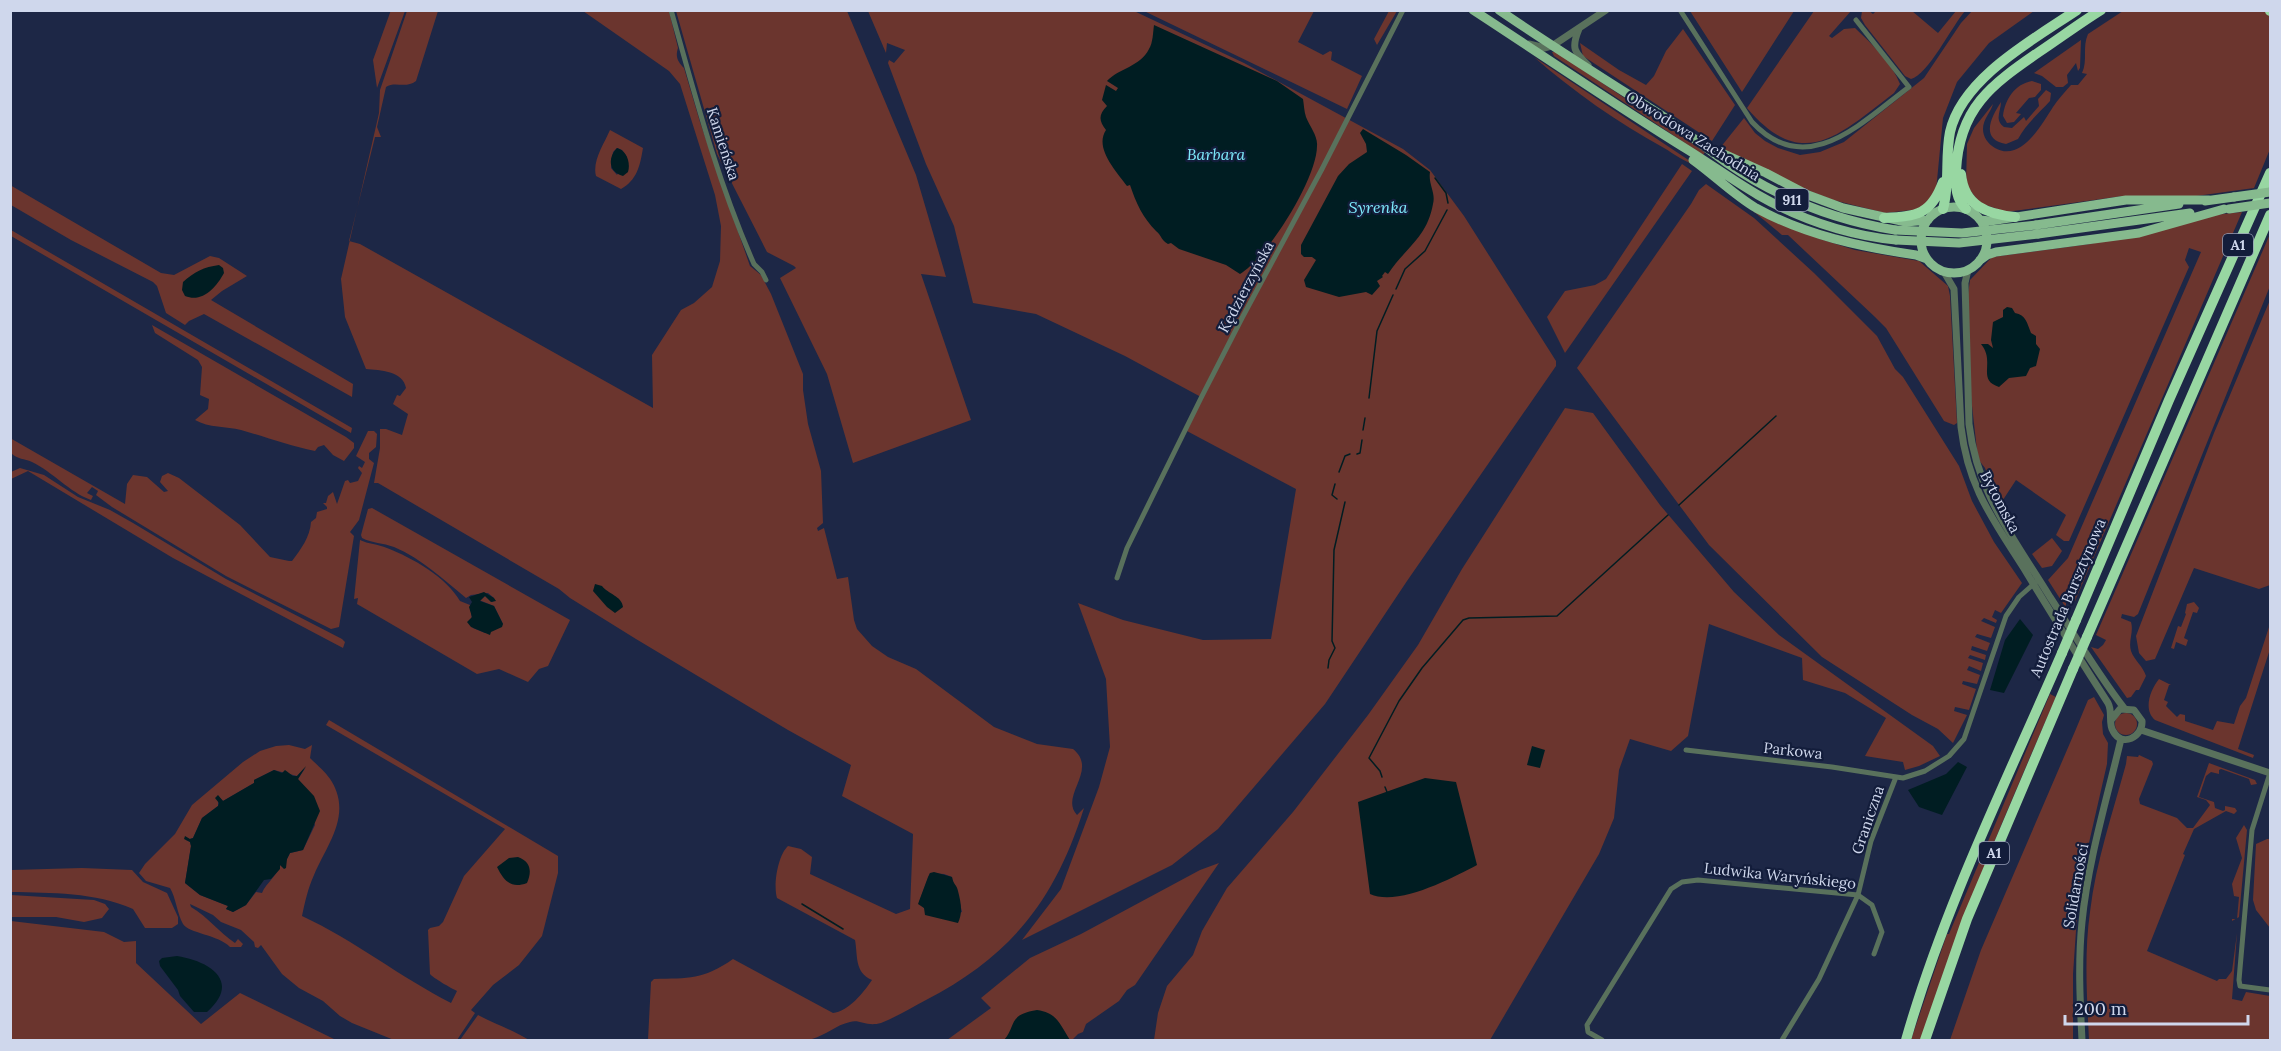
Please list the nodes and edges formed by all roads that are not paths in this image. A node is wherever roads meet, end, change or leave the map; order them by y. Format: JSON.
{"nodes":[{"id":1,"x":671,"y":10,"type":"edge"},
{"id":2,"x":1403,"y":10,"type":"edge"},
{"id":3,"x":1473,"y":10,"type":"edge"},
{"id":4,"x":1499,"y":10,"type":"edge"},
{"id":5,"x":1605,"y":10,"type":"edge"},
{"id":6,"x":1680,"y":10,"type":"edge"},
{"id":7,"x":2077,"y":10,"type":"edge"},
{"id":8,"x":2101,"y":10,"type":"edge"},
{"id":9,"x":1856,"y":20,"type":"dead end"},
{"id":10,"x":1579,"y":29,"type":"junction"},
{"id":11,"x":1511,"y":35,"type":"junction"},
{"id":12,"x":1552,"y":46,"type":"junction"},
{"id":13,"x":1600,"y":77,"type":"junction"},
{"id":14,"x":1966,"y":123,"type":"junction"},
{"id":15,"x":1647,"y":126,"type":"junction"},
{"id":16,"x":1700,"y":142,"type":"junction"},
{"id":17,"x":1946,"y":173,"type":"junction"},
{"id":18,"x":2271,"y":173,"type":"edge"},
{"id":19,"x":2271,"y":192,"type":"edge"},
{"id":20,"x":2209,"y":200,"type":"junction"},
{"id":21,"x":2271,"y":203,"type":"edge"},
{"id":22,"x":1943,"y":209,"type":"junction"},
{"id":23,"x":1966,"y":209,"type":"junction"},
{"id":24,"x":2226,"y":209,"type":"junction"},
{"id":25,"x":2271,"y":215,"type":"edge"},
{"id":26,"x":2015,"y":217,"type":"junction"},
{"id":27,"x":1884,"y":218,"type":"junction"},
{"id":28,"x":1928,"y":220,"type":"junction"},
{"id":29,"x":1980,"y":220,"type":"junction"},
{"id":30,"x":2037,"y":229,"type":"junction"},
{"id":31,"x":1896,"y":235,"type":"junction"},
{"id":32,"x":1927,"y":259,"type":"junction"},
{"id":33,"x":1980,"y":260,"type":"junction"},
{"id":34,"x":1968,"y":270,"type":"junction"},
{"id":35,"x":1944,"y":272,"type":"junction"},
{"id":36,"x":766,"y":280,"type":"dead end"},
{"id":37,"x":1117,"y":578,"type":"dead end"},
{"id":38,"x":2036,"y":582,"type":"junction"},
{"id":39,"x":2124,"y":708,"type":"junction"},
{"id":40,"x":2112,"y":718,"type":"junction"},
{"id":41,"x":2141,"y":730,"type":"junction"},
{"id":42,"x":2121,"y":739,"type":"junction"},
{"id":43,"x":1686,"y":750,"type":"dead end"},
{"id":44,"x":2270,"y":773,"type":"edge"},
{"id":45,"x":1896,"y":777,"type":"junction"},
{"id":46,"x":1858,"y":895,"type":"junction"},
{"id":47,"x":1874,"y":954,"type":"dead end"},
{"id":48,"x":2271,"y":990,"type":"edge"},
{"id":49,"x":1602,"y":1041,"type":"edge"},
{"id":50,"x":1782,"y":1041,"type":"edge"},
{"id":51,"x":1906,"y":1041,"type":"edge"},
{"id":52,"x":1925,"y":1041,"type":"edge"},
{"id":53,"x":2082,"y":1041,"type":"edge"}],
"edges":[{"from":1,"to":36,"type":"street","name":"Kamieńska"},
{"from":2,"to":37,"type":"street","name":"Kędzierzyńska"},
{"from":3,"to":11,"type":"main road","number":"911"},
{"from":4,"to":12,"type":"main road","number":"911"},
{"from":5,"to":10,"type":"street"},
{"from":6,"to":9,"type":"street"},
{"from":7,"to":17,"type":"highway"},
{"from":8,"to":14,"type":"highway"},
{"from":10,"to":12,"type":"street"},
{"from":10,"to":13,"type":"street"},
{"from":11,"to":12,"type":"street"},
{"from":11,"to":15,"type":"main road","name":"Obwodowa Zachodnia","number":"911"},
{"from":12,"to":13,"type":"main road","name":"Obwodowa Zachodnia","number":"911"},
{"from":13,"to":16,"type":"main road","name":"Obwodowa Zachodnia","number":"911"},
{"from":14,"to":23,"type":"highway"},
{"from":14,"to":26,"type":"highway"},
{"from":15,"to":31,"type":"main road","name":"Obwodowa Zachodnia","number":"911"},
{"from":15,"to":32,"type":"main road"},
{"from":16,"to":27,"type":"main road"},
{"from":16,"to":31,"type":"main road","name":"Obwodowa Zachodnia","number":"911"},
{"from":17,"to":22,"type":"highway"},
{"from":17,"to":27,"type":"highway"},
{"from":18,"to":51,"type":"highway","name":"Autostrada Bursztynowa","number":"A1","bridge":true},
{"from":19,"to":20,"type":"main road","name":"Obwodowa Zachodnia","number":"911","bridge":true},
{"from":20,"to":26,"type":"main road"},
{"from":20,"to":30,"type":"main road","name":"Obwodowa Zachodnia","number":"911"},
{"from":21,"to":24,"type":"main road","number":"911","bridge":true},
{"from":22,"to":23,"type":"main road"},
{"from":22,"to":28,"type":"main road"},
{"from":23,"to":29,"type":"main road"},
{"from":24,"to":30,"type":"main road","name":"Obwodowa Zachodnia","number":"911"},
{"from":24,"to":33,"type":"main road"},
{"from":25,"to":52,"type":"highway","number":"A1","bridge":true},
{"from":26,"to":29,"type":"main road"},
{"from":27,"to":28,"type":"main road"},
{"from":28,"to":32,"type":"main road"},
{"from":29,"to":33,"type":"main road"},
{"from":30,"to":31,"type":"main road","name":"Obwodowa Zachodnia","number":"911","bridge":true},
{"from":32,"to":35,"type":"main road"},
{"from":33,"to":34,"type":"main road"},
{"from":34,"to":35,"type":"main road"},
{"from":34,"to":38,"type":"street","name":"Bytomska"},
{"from":35,"to":38,"type":"street","name":"Bytomska"},
{"from":38,"to":39,"type":"street","name":"Bytomska"},
{"from":38,"to":40,"type":"street","name":"Bytomska"},
{"from":38,"to":45,"type":"street","name":"Graniczna"},
{"from":39,"to":40,"type":"street"},
{"from":39,"to":41,"type":"street"},
{"from":40,"to":42,"type":"street"},
{"from":41,"to":42,"type":"street"},
{"from":41,"to":44,"type":"street"},
{"from":42,"to":53,"type":"street","name":"Solidarności"},
{"from":43,"to":45,"type":"street","name":"Parkowa"},
{"from":44,"to":48,"type":"street"},
{"from":45,"to":46,"type":"street","name":"Graniczna"},
{"from":46,"to":47,"type":"street","name":"Ludwika Waryńskiego"},
{"from":46,"to":49,"type":"street","name":"Ludwika Waryńskiego"},
{"from":46,"to":50,"type":"street","name":"Graniczna"}]}
